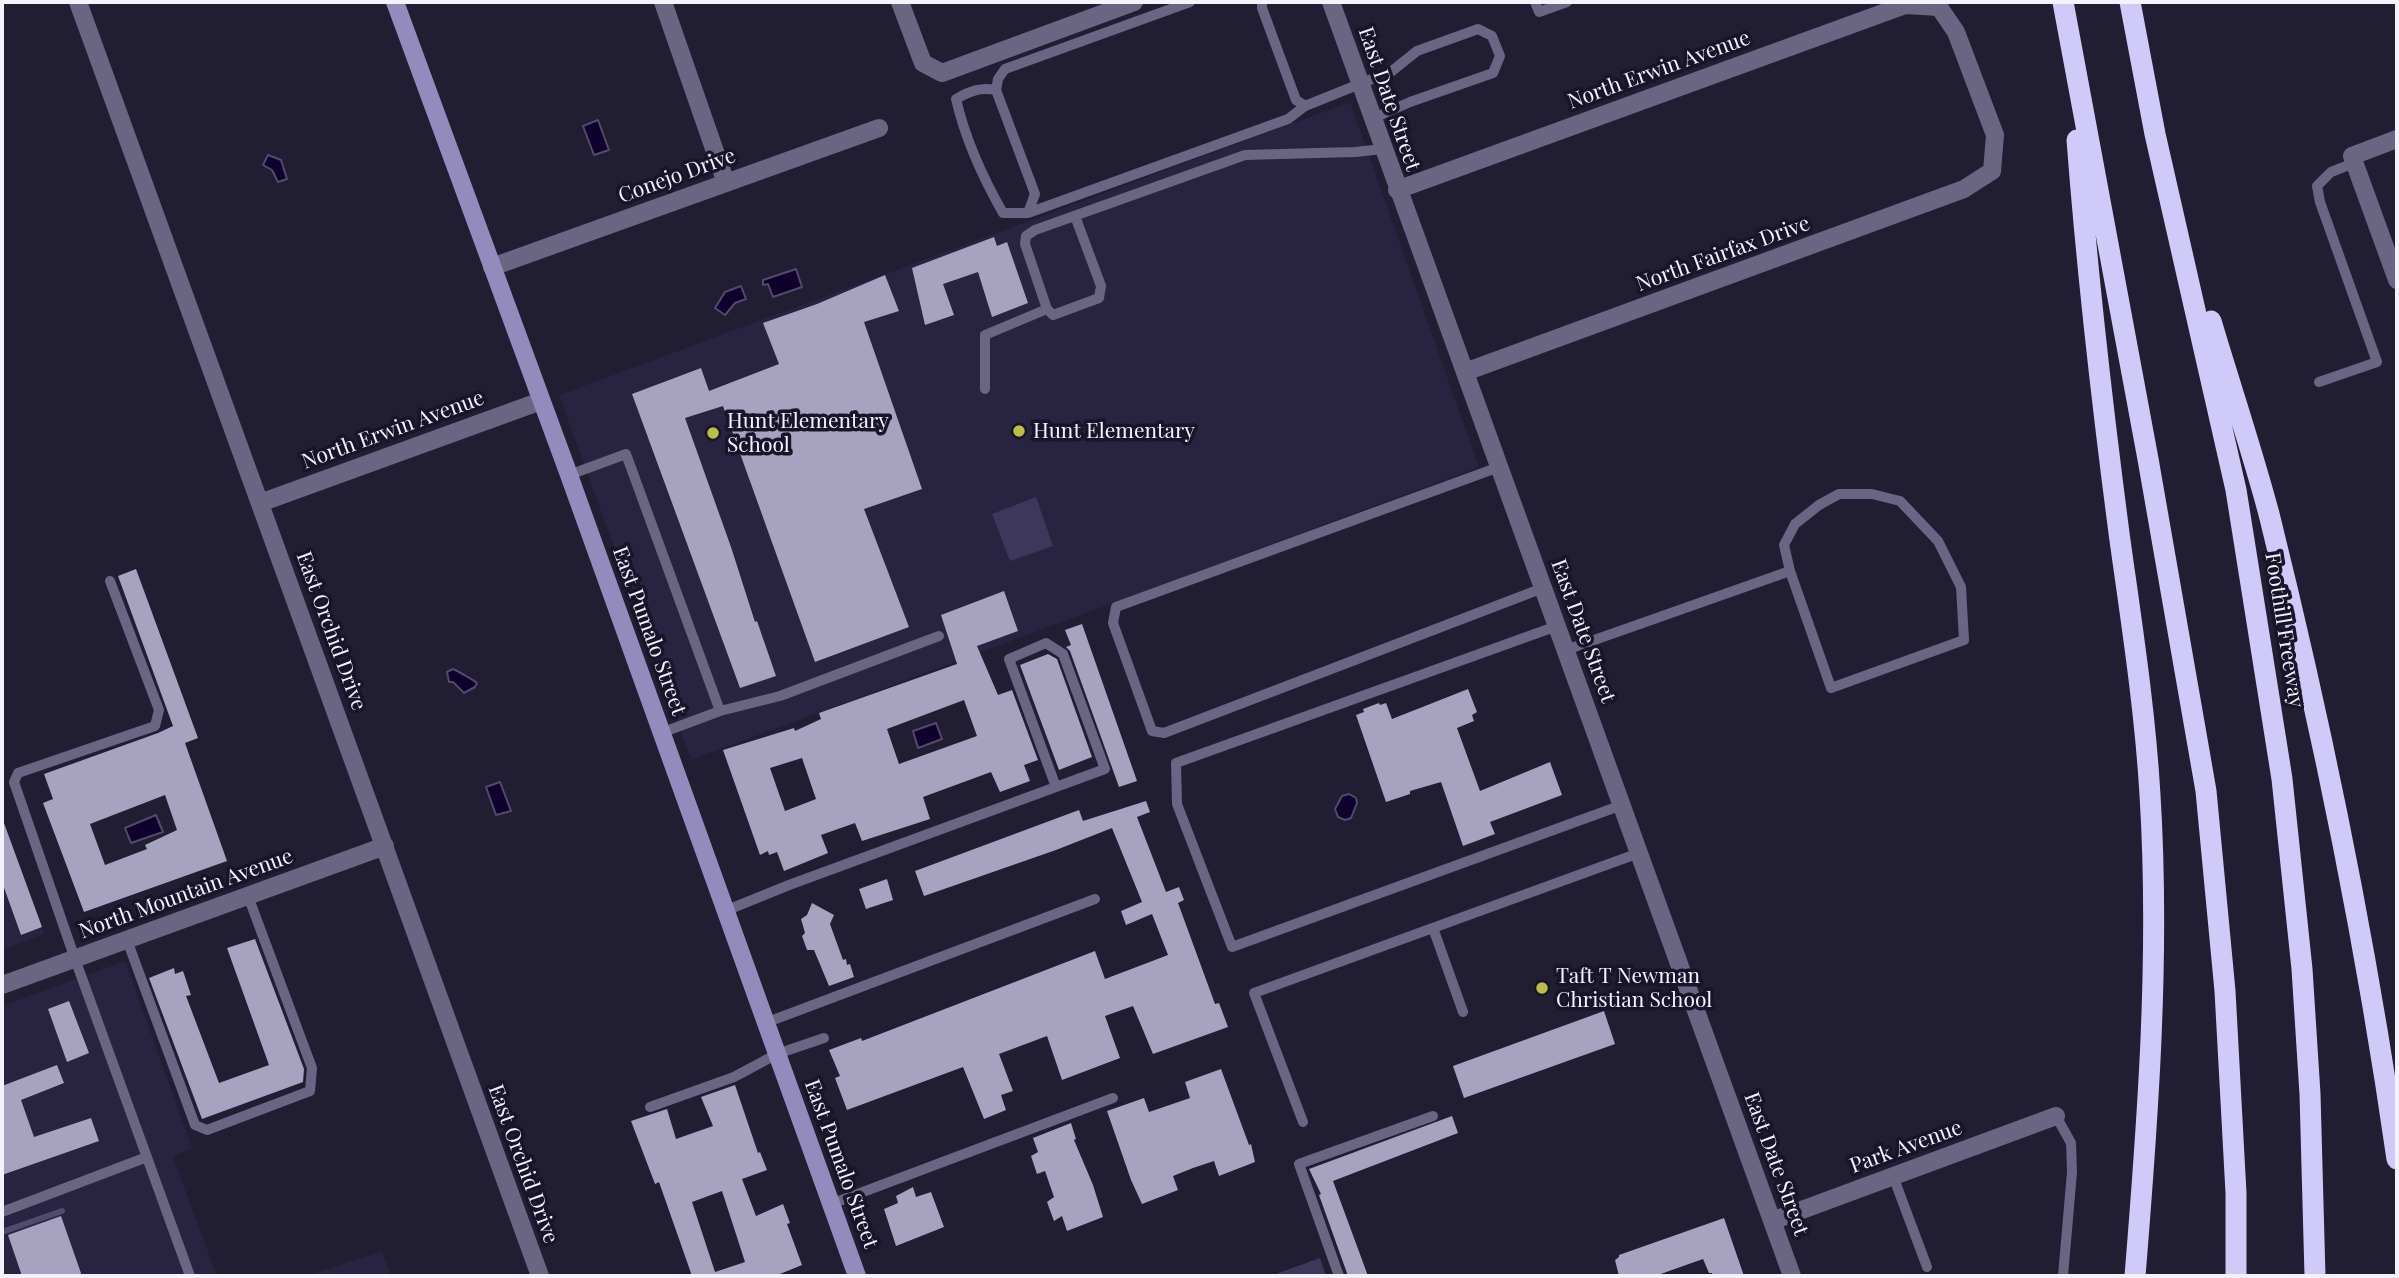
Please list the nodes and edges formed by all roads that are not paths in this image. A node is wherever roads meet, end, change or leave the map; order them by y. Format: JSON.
{"nodes":[{"id":1,"x":78,"y":2,"type":"edge"},
{"id":2,"x":395,"y":2,"type":"edge"},
{"id":3,"x":663,"y":2,"type":"edge"},
{"id":4,"x":900,"y":2,"type":"edge"},
{"id":5,"x":1134,"y":2,"type":"edge"},
{"id":6,"x":1190,"y":2,"type":"edge"},
{"id":7,"x":1262,"y":2,"type":"edge"},
{"id":8,"x":1331,"y":2,"type":"edge"},
{"id":9,"x":1535,"y":2,"type":"edge"},
{"id":10,"x":1567,"y":2,"type":"edge"},
{"id":11,"x":2063,"y":2,"type":"edge"},
{"id":12,"x":2130,"y":2,"type":"edge"},
{"id":13,"x":1939,"y":4,"type":"edge"},
{"id":14,"x":2068,"y":30,"type":"junction"},
{"id":15,"x":1359,"y":83,"type":"junction"},
{"id":16,"x":996,"y":90,"type":"junction"},
{"id":17,"x":1305,"y":106,"type":"junction"},
{"id":18,"x":1372,"y":119,"type":"junction"},
{"id":19,"x":878,"y":128,"type":"dead end"},
{"id":20,"x":2155,"y":134,"type":"junction"},
{"id":21,"x":2397,"y":139,"type":"edge"},
{"id":22,"x":1383,"y":149,"type":"junction"},
{"id":23,"x":2353,"y":160,"type":"junction"},
{"id":24,"x":726,"y":183,"type":"junction"},
{"id":25,"x":1397,"y":190,"type":"junction"},
{"id":26,"x":1028,"y":213,"type":"junction"},
{"id":27,"x":1075,"y":216,"type":"junction"},
{"id":28,"x":492,"y":267,"type":"junction"},
{"id":29,"x":2397,"y":280,"type":"edge"},
{"id":30,"x":1047,"y":309,"type":"junction"},
{"id":31,"x":1465,"y":372,"type":"junction"},
{"id":32,"x":2319,"y":382,"type":"dead end"},
{"id":33,"x":985,"y":389,"type":"dead end"},
{"id":34,"x":541,"y":401,"type":"junction"},
{"id":35,"x":1499,"y":467,"type":"junction"},
{"id":36,"x":569,"y":475,"type":"junction"},
{"id":37,"x":260,"y":503,"type":"junction"},
{"id":38,"x":1790,"y":570,"type":"junction"},
{"id":39,"x":110,"y":581,"type":"dead end"},
{"id":40,"x":1543,"y":588,"type":"junction"},
{"id":41,"x":1557,"y":626,"type":"junction"},
{"id":42,"x":939,"y":636,"type":"dead end"},
{"id":43,"x":1566,"y":650,"type":"junction"},
{"id":44,"x":720,"y":711,"type":"junction"},
{"id":45,"x":661,"y":733,"type":"junction"},
{"id":46,"x":1056,"y":787,"type":"junction"},
{"id":47,"x":1622,"y":805,"type":"junction"},
{"id":48,"x":385,"y":846,"type":"junction"},
{"id":49,"x":1639,"y":853,"type":"junction"},
{"id":50,"x":248,"y":895,"type":"junction"},
{"id":51,"x":1095,"y":899,"type":"dead end"},
{"id":52,"x":725,"y":911,"type":"junction"},
{"id":53,"x":1433,"y":928,"type":"junction"},
{"id":54,"x":127,"y":940,"type":"junction"},
{"id":55,"x":75,"y":959,"type":"junction"},
{"id":56,"x":2,"y":985,"type":"edge"},
{"id":57,"x":1463,"y":1012,"type":"dead end"},
{"id":58,"x":765,"y":1023,"type":"junction"},
{"id":59,"x":824,"y":1038,"type":"dead end"},
{"id":60,"x":777,"y":1054,"type":"junction"},
{"id":61,"x":1113,"y":1098,"type":"dead end"},
{"id":62,"x":650,"y":1107,"type":"dead end"},
{"id":63,"x":1433,"y":1116,"type":"dead end"},
{"id":64,"x":2056,"y":1116,"type":"joint"},
{"id":65,"x":1303,"y":1122,"type":"dead end"},
{"id":66,"x":147,"y":1157,"type":"junction"},
{"id":67,"x":2397,"y":1159,"type":"edge"},
{"id":68,"x":1893,"y":1176,"type":"junction"},
{"id":69,"x":831,"y":1204,"type":"junction"},
{"id":70,"x":2,"y":1212,"type":"edge"},
{"id":71,"x":1773,"y":1221,"type":"junction"},
{"id":72,"x":1927,"y":1267,"type":"dead end"},
{"id":73,"x":190,"y":1276,"type":"edge"},
{"id":74,"x":540,"y":1276,"type":"edge"},
{"id":75,"x":857,"y":1276,"type":"edge"},
{"id":76,"x":1339,"y":1276,"type":"edge"},
{"id":77,"x":1792,"y":1276,"type":"edge"},
{"id":78,"x":2063,"y":1276,"type":"edge"},
{"id":79,"x":2135,"y":1276,"type":"edge"},
{"id":80,"x":2236,"y":1276,"type":"edge"},
{"id":81,"x":2315,"y":1276,"type":"edge"}],
"edges":[{"from":1,"to":37,"type":"street","name":"East Orchid Drive"},
{"from":2,"to":28,"type":"street","name":"East Pumalo Street"},
{"from":3,"to":24,"type":"street"},
{"from":4,"to":5,"type":"street"},
{"from":6,"to":16,"type":"lane"},
{"from":7,"to":17,"type":"lane"},
{"from":8,"to":15,"type":"street","name":"East Date Street"},
{"from":9,"to":10,"type":"lane"},
{"from":11,"to":14,"type":"highway"},
{"from":12,"to":20,"type":"highway","name":"Foothill Freeway"},
{"from":13,"to":25,"type":"street","name":"North Erwin Avenue"},
{"from":13,"to":31,"type":"street","name":"North Fairfax Drive"},
{"from":14,"to":79,"type":"highway"},
{"from":14,"to":80,"type":"highway"},
{"from":15,"to":17,"type":"lane"},
{"from":15,"to":18,"type":"street","name":"East Date Street"},
{"from":15,"to":18,"type":"lane"},
{"from":16,"to":26,"type":"lane"},
{"from":16,"to":26,"type":"lane"},
{"from":17,"to":26,"type":"lane"},
{"from":18,"to":22,"type":"street","name":"East Date Street"},
{"from":19,"to":24,"type":"street","name":"Conejo Drive"},
{"from":20,"to":67,"type":"highway"},
{"from":20,"to":81,"type":"highway","name":"Foothill Freeway"},
{"from":21,"to":23,"type":"street"},
{"from":22,"to":25,"type":"street","name":"East Date Street"},
{"from":22,"to":27,"type":"lane"},
{"from":23,"to":29,"type":"street"},
{"from":23,"to":32,"type":"lane"},
{"from":24,"to":28,"type":"street","name":"Conejo Drive"},
{"from":25,"to":31,"type":"street","name":"East Date Street"},
{"from":27,"to":30,"type":"lane"},
{"from":27,"to":30,"type":"lane"},
{"from":28,"to":34,"type":"street","name":"East Pumalo Street"},
{"from":30,"to":33,"type":"lane"},
{"from":31,"to":35,"type":"street","name":"East Date Street"},
{"from":34,"to":36,"type":"street","name":"East Pumalo Street"},
{"from":34,"to":37,"type":"street","name":"North Erwin Avenue"},
{"from":35,"to":40,"type":"street","name":"East Date Street"},
{"from":35,"to":40,"type":"lane"},
{"from":36,"to":44,"type":"lane"},
{"from":36,"to":45,"type":"street","name":"East Pumalo Street"},
{"from":37,"to":48,"type":"street","name":"East Orchid Drive"},
{"from":38,"to":38,"type":"lane"},
{"from":38,"to":43,"type":"lane"},
{"from":39,"to":55,"type":"lane"},
{"from":40,"to":41,"type":"street","name":"East Date Street"},
{"from":41,"to":43,"type":"street","name":"East Date Street"},
{"from":41,"to":47,"type":"lane"},
{"from":42,"to":44,"type":"lane"},
{"from":43,"to":47,"type":"street","name":"East Date Street"},
{"from":44,"to":45,"type":"lane"},
{"from":45,"to":52,"type":"street","name":"East Pumalo Street"},
{"from":46,"to":46,"type":"lane"},
{"from":46,"to":52,"type":"lane"},
{"from":47,"to":49,"type":"street","name":"East Date Street"},
{"from":48,"to":50,"type":"street","name":"North Mountain Avenue"},
{"from":48,"to":74,"type":"street","name":"East Orchid Drive"},
{"from":49,"to":53,"type":"lane"},
{"from":49,"to":71,"type":"street","name":"East Date Street"},
{"from":50,"to":54,"type":"street","name":"North Mountain Avenue"},
{"from":50,"to":54,"type":"lane"},
{"from":51,"to":58,"type":"lane"},
{"from":52,"to":58,"type":"street","name":"East Pumalo Street"},
{"from":53,"to":57,"type":"lane"},
{"from":53,"to":65,"type":"lane"},
{"from":54,"to":55,"type":"street","name":"North Mountain Avenue"},
{"from":55,"to":56,"type":"street","name":"North Mountain Avenue"},
{"from":55,"to":66,"type":"lane"},
{"from":58,"to":60,"type":"street","name":"East Pumalo Street"},
{"from":59,"to":60,"type":"lane"},
{"from":60,"to":62,"type":"lane"},
{"from":60,"to":69,"type":"street","name":"East Pumalo Street"},
{"from":61,"to":69,"type":"lane"},
{"from":63,"to":76,"type":"lane"},
{"from":64,"to":68,"type":"street","name":"Park Avenue"},
{"from":64,"to":78,"type":"lane"},
{"from":66,"to":70,"type":"lane"},
{"from":66,"to":73,"type":"lane"},
{"from":68,"to":71,"type":"street","name":"Park Avenue"},
{"from":68,"to":72,"type":"lane"},
{"from":69,"to":75,"type":"street","name":"East Pumalo Street"},
{"from":71,"to":77,"type":"street","name":"East Date Street"}]}
